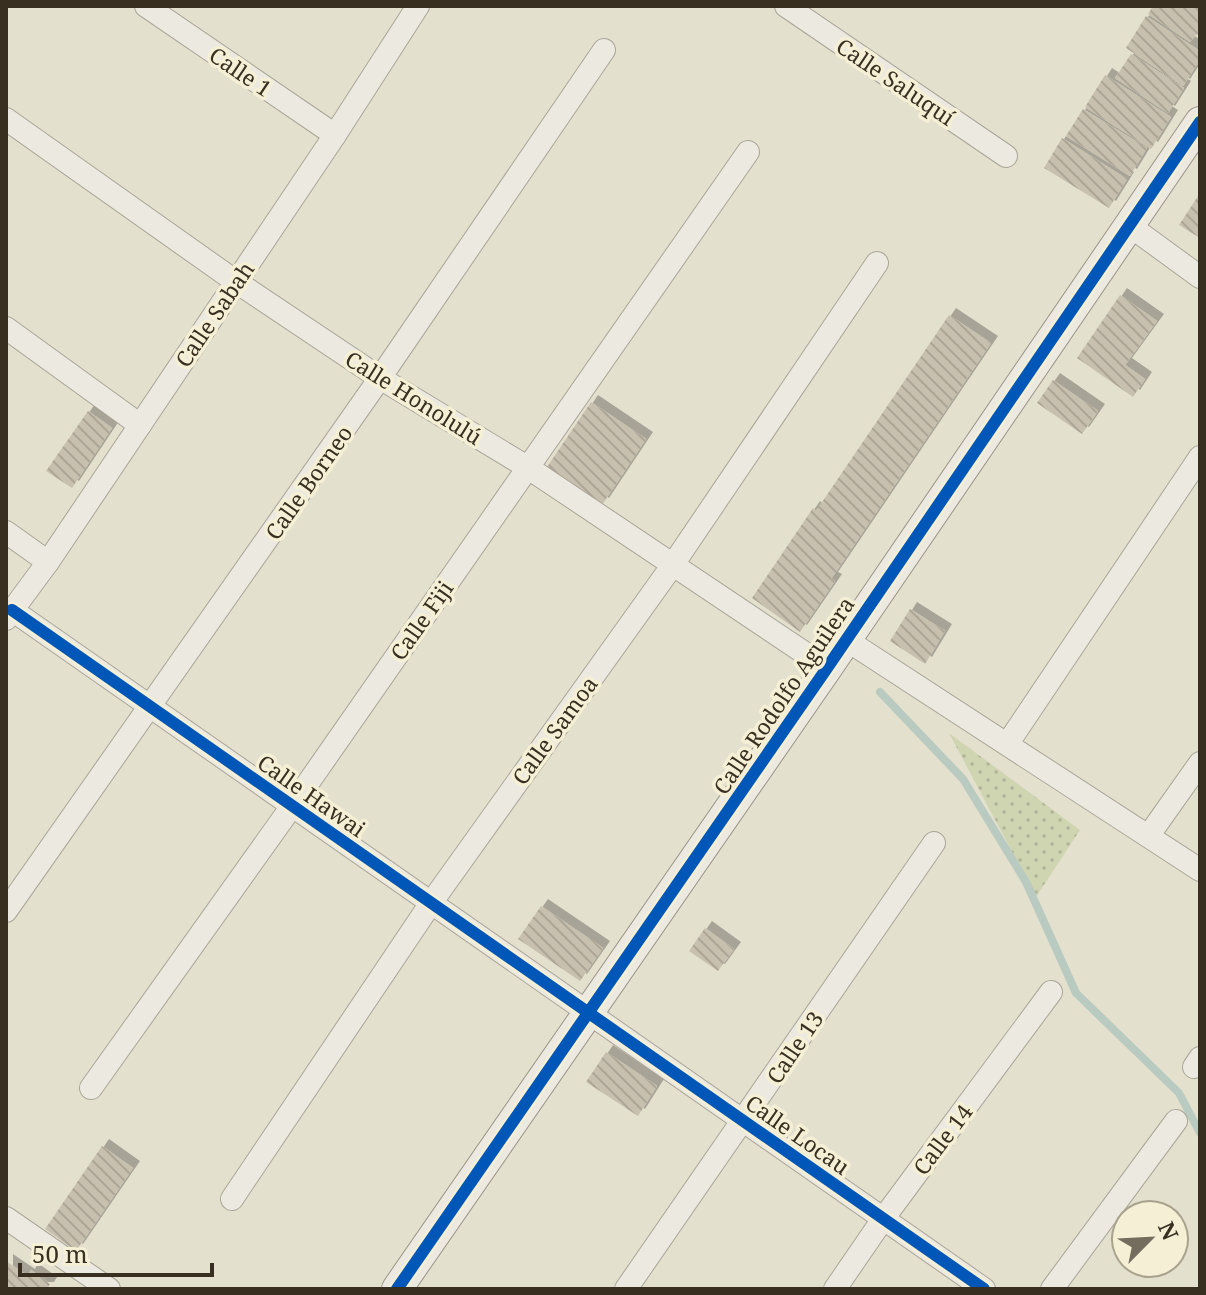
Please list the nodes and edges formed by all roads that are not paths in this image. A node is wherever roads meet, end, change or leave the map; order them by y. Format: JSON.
{"nodes":[{"id":1,"x":146,"y":6,"type":"edge"},
{"id":2,"x":418,"y":6,"type":"edge"},
{"id":3,"x":789,"y":7,"type":"edge"},
{"id":4,"x":604,"y":50,"type":"dead end"},
{"id":5,"x":6,"y":119,"type":"edge"},
{"id":6,"x":1200,"y":122,"type":"edge"},
{"id":7,"x":335,"y":135,"type":"junction"},
{"id":8,"x":748,"y":152,"type":"dead end"},
{"id":9,"x":1006,"y":156,"type":"dead end"},
{"id":10,"x":1130,"y":226,"type":"junction"},
{"id":11,"x":877,"y":263,"type":"dead end"},
{"id":12,"x":1200,"y":277,"type":"edge"},
{"id":13,"x":235,"y":281,"type":"junction"},
{"id":14,"x":6,"y":328,"type":"edge"},
{"id":15,"x":380,"y":378,"type":"junction"},
{"id":16,"x":140,"y":425,"type":"junction"},
{"id":17,"x":1200,"y":457,"type":"edge"},
{"id":18,"x":527,"y":467,"type":"junction"},
{"id":19,"x":6,"y":532,"type":"edge"},
{"id":20,"x":48,"y":562,"type":"junction"},
{"id":21,"x":672,"y":566,"type":"junction"},
{"id":22,"x":9,"y":614,"type":"edge"},
{"id":23,"x":845,"y":639,"type":"junction"},
{"id":24,"x":827,"y":668,"type":"junction"},
{"id":25,"x":150,"y":707,"type":"junction"},
{"id":26,"x":1008,"y":743,"type":"junction"},
{"id":27,"x":1200,"y":763,"type":"edge"},
{"id":28,"x":292,"y":806,"type":"junction"},
{"id":29,"x":1149,"y":835,"type":"junction"},
{"id":30,"x":934,"y":843,"type":"dead end"},
{"id":31,"x":1200,"y":870,"type":"edge"},
{"id":32,"x":431,"y":903,"type":"junction"},
{"id":33,"x":6,"y":911,"type":"edge"},
{"id":34,"x":1051,"y":992,"type":"dead end"},
{"id":35,"x":588,"y":1013,"type":"junction"},
{"id":36,"x":91,"y":1088,"type":"dead end"},
{"id":37,"x":744,"y":1121,"type":"junction"},
{"id":38,"x":1176,"y":1121,"type":"dead end"},
{"id":39,"x":232,"y":1199,"type":"dead end"},
{"id":40,"x":6,"y":1218,"type":"edge"},
{"id":41,"x":883,"y":1219,"type":"junction"},
{"id":42,"x":98,"y":1286,"type":"edge"},
{"id":43,"x":397,"y":1289,"type":"edge"},
{"id":44,"x":626,"y":1289,"type":"edge"},
{"id":45,"x":835,"y":1289,"type":"edge"},
{"id":46,"x":984,"y":1289,"type":"edge"},
{"id":47,"x":1052,"y":1289,"type":"edge"}],
"edges":[{"from":1,"to":7,"type":"street","name":"Calle 1"},
{"from":2,"to":7,"type":"street","name":"Calle Sabah"},
{"from":3,"to":9,"type":"street","name":"Calle Saluquí"},
{"from":4,"to":15,"type":"street","name":"Calle Borneo"},
{"from":5,"to":13,"type":"street","name":"Calle Honolulú"},
{"from":6,"to":10,"type":"street","name":"Calle Rodolfo Aguilera"},
{"from":7,"to":13,"type":"street","name":"Calle Sabah"},
{"from":8,"to":18,"type":"street","name":"Calle Fiji"},
{"from":10,"to":12,"type":"street"},
{"from":10,"to":23,"type":"street","name":"Calle Rodolfo Aguilera"},
{"from":11,"to":21,"type":"street","name":"Calle Samoa"},
{"from":13,"to":15,"type":"street","name":"Calle Honolulú"},
{"from":13,"to":16,"type":"street","name":"Calle Sabah"},
{"from":14,"to":16,"type":"street"},
{"from":15,"to":18,"type":"street","name":"Calle Honolulú"},
{"from":15,"to":25,"type":"street","name":"Calle Borneo"},
{"from":16,"to":20,"type":"street","name":"Calle Sabah"},
{"from":17,"to":26,"type":"street"},
{"from":18,"to":21,"type":"street","name":"Calle Honolulú"},
{"from":18,"to":28,"type":"street","name":"Calle Fiji"},
{"from":19,"to":20,"type":"street"},
{"from":20,"to":22,"type":"street","name":"Calle Sabah"},
{"from":21,"to":24,"type":"street","name":"Calle Honolulú"},
{"from":21,"to":32,"type":"street","name":"Calle Samoa"},
{"from":22,"to":25,"type":"street","name":"Calle Hawai"},
{"from":23,"to":24,"type":"street","name":"Calle Rodolfo Aguilera"},
{"from":23,"to":26,"type":"street"},
{"from":24,"to":35,"type":"street","name":"Calle Rodolfo Aguilera"},
{"from":25,"to":28,"type":"street","name":"Calle Hawai"},
{"from":25,"to":33,"type":"street","name":"Calle Borneo"},
{"from":26,"to":29,"type":"street"},
{"from":27,"to":29,"type":"street"},
{"from":28,"to":32,"type":"street","name":"Calle Hawai"},
{"from":28,"to":36,"type":"street","name":"Calle Fiji"},
{"from":29,"to":31,"type":"street"},
{"from":30,"to":37,"type":"street","name":"Calle 13"},
{"from":32,"to":35,"type":"street","name":"Calle Hawai"},
{"from":32,"to":39,"type":"street","name":"Calle Samoa"},
{"from":34,"to":41,"type":"street","name":"Calle 14"},
{"from":35,"to":37,"type":"street","name":"Calle Locau"},
{"from":35,"to":43,"type":"street","name":"Calle Rodolfo Aguilera"},
{"from":37,"to":41,"type":"street","name":"Calle Locau"},
{"from":37,"to":44,"type":"street","name":"Calle 13"},
{"from":38,"to":47,"type":"street"},
{"from":40,"to":42,"type":"street"},
{"from":41,"to":45,"type":"street","name":"Calle 14"},
{"from":41,"to":46,"type":"street","name":"Calle Locau"}]}
